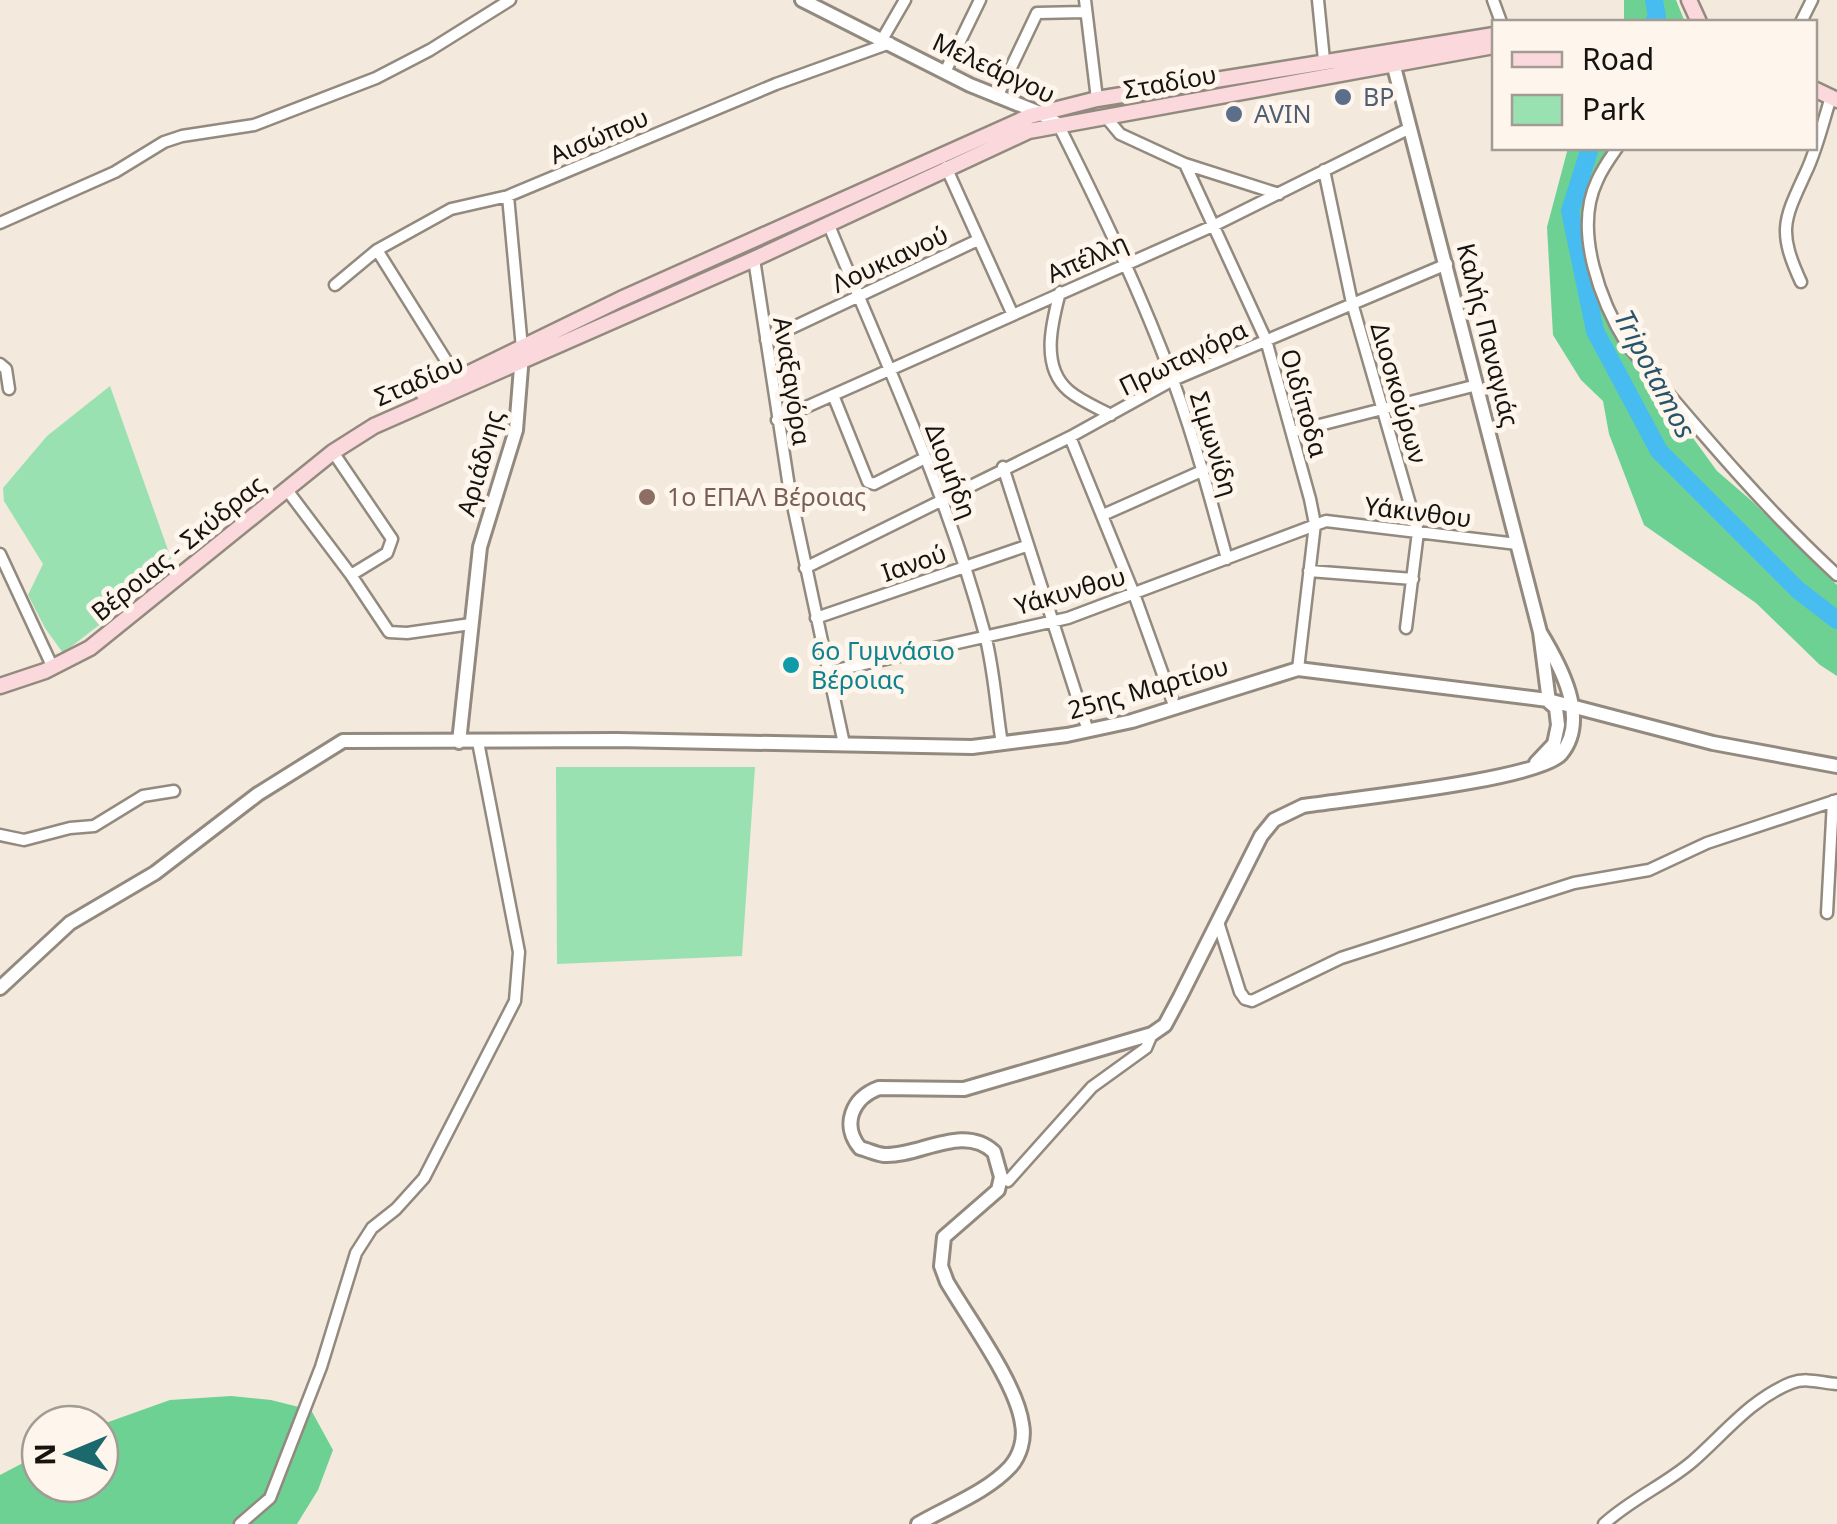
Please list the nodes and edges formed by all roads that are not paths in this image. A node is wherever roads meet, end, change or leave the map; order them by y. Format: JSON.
{"nodes":[{"id":1,"x":510,"y":0,"type":"edge"},
{"id":2,"x":802,"y":0,"type":"edge"},
{"id":3,"x":905,"y":0,"type":"edge"},
{"id":4,"x":980,"y":0,"type":"edge"},
{"id":5,"x":1318,"y":0,"type":"edge"},
{"id":6,"x":832,"y":5,"type":"edge"},
{"id":7,"x":1085,"y":6,"type":"edge"},
{"id":8,"x":1492,"y":35,"type":"edge"},
{"id":9,"x":887,"y":40,"type":"junction"},
{"id":10,"x":1492,"y":46,"type":"edge"},
{"id":11,"x":1392,"y":58,"type":"junction"},
{"id":12,"x":1324,"y":60,"type":"junction"},
{"id":13,"x":945,"y":72,"type":"junction"},
{"id":14,"x":997,"y":97,"type":"junction"},
{"id":15,"x":1098,"y":99,"type":"junction"},
{"id":16,"x":1834,"y":99,"type":"edge"},
{"id":17,"x":1040,"y":113,"type":"junction"},
{"id":18,"x":1105,"y":116,"type":"junction"},
{"id":19,"x":1058,"y":124,"type":"junction"},
{"id":20,"x":1410,"y":128,"type":"junction"},
{"id":21,"x":1817,"y":144,"type":"edge"},
{"id":22,"x":1616,"y":150,"type":"edge"},
{"id":23,"x":1815,"y":150,"type":"edge"},
{"id":24,"x":1185,"y":164,"type":"junction"},
{"id":25,"x":946,"y":167,"type":"junction"},
{"id":26,"x":1324,"y":170,"type":"junction"},
{"id":27,"x":1280,"y":194,"type":"junction"},
{"id":28,"x":508,"y":196,"type":"junction"},
{"id":29,"x":828,"y":223,"type":"junction"},
{"id":30,"x":0,"y":224,"type":"edge"},
{"id":31,"x":1215,"y":225,"type":"junction"},
{"id":32,"x":978,"y":240,"type":"junction"},
{"id":33,"x":377,"y":250,"type":"junction"},
{"id":34,"x":754,"y":259,"type":"junction"},
{"id":35,"x":1123,"y":264,"type":"junction"},
{"id":36,"x":1447,"y":264,"type":"junction"},
{"id":37,"x":1801,"y":282,"type":"dead end"},
{"id":38,"x":335,"y":285,"type":"dead end"},
{"id":39,"x":1060,"y":292,"type":"junction"},
{"id":40,"x":858,"y":296,"type":"junction"},
{"id":41,"x":1352,"y":304,"type":"junction"},
{"id":42,"x":1012,"y":313,"type":"junction"},
{"id":43,"x":766,"y":340,"type":"junction"},
{"id":44,"x":1266,"y":340,"type":"junction"},
{"id":45,"x":522,"y":355,"type":"junction"},
{"id":46,"x":0,"y":364,"type":"edge"},
{"id":47,"x":890,"y":368,"type":"junction"},
{"id":48,"x":457,"y":378,"type":"junction"},
{"id":49,"x":1173,"y":380,"type":"junction"},
{"id":50,"x":1477,"y":385,"type":"junction"},
{"id":51,"x":9,"y":388,"type":"dead end"},
{"id":52,"x":833,"y":395,"type":"junction"},
{"id":53,"x":1382,"y":409,"type":"junction"},
{"id":54,"x":1111,"y":415,"type":"junction"},
{"id":55,"x":778,"y":420,"type":"junction"},
{"id":56,"x":374,"y":426,"type":"junction"},
{"id":57,"x":1292,"y":432,"type":"junction"},
{"id":58,"x":1070,"y":437,"type":"junction"},
{"id":59,"x":333,"y":452,"type":"junction"},
{"id":60,"x":925,"y":458,"type":"junction"},
{"id":61,"x":1004,"y":468,"type":"junction"},
{"id":62,"x":1204,"y":470,"type":"junction"},
{"id":63,"x":287,"y":490,"type":"junction"},
{"id":64,"x":941,"y":499,"type":"junction"},
{"id":65,"x":1103,"y":515,"type":"junction"},
{"id":66,"x":1315,"y":524,"type":"junction"},
{"id":67,"x":1418,"y":532,"type":"junction"},
{"id":68,"x":1517,"y":544,"type":"junction"},
{"id":69,"x":1026,"y":546,"type":"junction"},
{"id":70,"x":0,"y":554,"type":"edge"},
{"id":71,"x":1227,"y":559,"type":"junction"},
{"id":72,"x":964,"y":566,"type":"junction"},
{"id":73,"x":805,"y":568,"type":"junction"},
{"id":74,"x":1309,"y":571,"type":"junction"},
{"id":75,"x":351,"y":574,"type":"junction"},
{"id":76,"x":1837,"y":575,"type":"edge"},
{"id":77,"x":1413,"y":579,"type":"junction"},
{"id":78,"x":1134,"y":594,"type":"junction"},
{"id":79,"x":816,"y":618,"type":"junction"},
{"id":80,"x":1050,"y":622,"type":"junction"},
{"id":81,"x":471,"y":624,"type":"junction"},
{"id":82,"x":1406,"y":628,"type":"dead end"},
{"id":83,"x":1540,"y":632,"type":"junction"},
{"id":84,"x":985,"y":635,"type":"junction"},
{"id":85,"x":54,"y":668,"type":"junction"},
{"id":86,"x":1298,"y":668,"type":"junction"},
{"id":87,"x":828,"y":672,"type":"junction"},
{"id":88,"x":0,"y":686,"type":"edge"},
{"id":89,"x":1549,"y":702,"type":"junction"},
{"id":90,"x":1573,"y":706,"type":"junction"},
{"id":91,"x":1175,"y":708,"type":"junction"},
{"id":92,"x":1088,"y":731,"type":"junction"},
{"id":93,"x":459,"y":742,"type":"junction"},
{"id":94,"x":478,"y":742,"type":"junction"},
{"id":95,"x":844,"y":744,"type":"junction"},
{"id":96,"x":1002,"y":744,"type":"junction"},
{"id":97,"x":1837,"y":766,"type":"edge"},
{"id":98,"x":1525,"y":769,"type":"junction"},
{"id":99,"x":174,"y":791,"type":"dead end"},
{"id":100,"x":1835,"y":801,"type":"edge"},
{"id":101,"x":0,"y":835,"type":"edge"},
{"id":102,"x":1826,"y":913,"type":"dead end"},
{"id":103,"x":1218,"y":922,"type":"junction"},
{"id":104,"x":0,"y":988,"type":"edge"},
{"id":105,"x":1152,"y":1034,"type":"junction"},
{"id":106,"x":1001,"y":1177,"type":"junction"},
{"id":107,"x":1837,"y":1384,"type":"edge"},
{"id":108,"x":240,"y":1524,"type":"edge"},
{"id":109,"x":918,"y":1524,"type":"edge"},
{"id":110,"x":1604,"y":1524,"type":"edge"}],
"edges":[{"from":1,"to":30,"type":"street"},
{"from":2,"to":6,"type":"street","name":"Μελεάργου"},
{"from":3,"to":9,"type":"street"},
{"from":4,"to":13,"type":"street"},
{"from":5,"to":12,"type":"street"},
{"from":6,"to":9,"type":"street","name":"Μελεάργου"},
{"from":7,"to":14,"type":"street"},
{"from":7,"to":15,"type":"street"},
{"from":8,"to":11,"type":"main road","name":"Σταδίου"},
{"from":9,"to":13,"type":"street","name":"Μελεάργου"},
{"from":9,"to":28,"type":"street","name":"Αισώπου"},
{"from":10,"to":11,"type":"main road","name":"Σταδίου"},
{"from":11,"to":12,"type":"main road","name":"Σταδίου"},
{"from":11,"to":18,"type":"main road","name":"Σταδίου"},
{"from":11,"to":20,"type":"street","name":"Καλής Παναγιάς"},
{"from":12,"to":15,"type":"main road","name":"Σταδίου"},
{"from":13,"to":14,"type":"street","name":"Μελεάργου"},
{"from":14,"to":17,"type":"street","name":"Μελεάργου"},
{"from":15,"to":17,"type":"main road","name":"Σταδίου"},
{"from":16,"to":21,"type":"street"},
{"from":17,"to":19,"type":"street","name":"Μελεάργου"},
{"from":17,"to":45,"type":"main road","name":"Σταδίου"},
{"from":18,"to":19,"type":"main road","name":"Σταδίου"},
{"from":18,"to":24,"type":"street"},
{"from":19,"to":25,"type":"main road","name":"Σταδίου"},
{"from":19,"to":35,"type":"street","name":"Σιμωνίδη"},
{"from":20,"to":26,"type":"street","name":"Απέλλη"},
{"from":20,"to":36,"type":"street","name":"Καλής Παναγιάς"},
{"from":22,"to":76,"type":"street"},
{"from":23,"to":37,"type":"street"},
{"from":24,"to":27,"type":"street"},
{"from":24,"to":31,"type":"street","name":"Οιδίποδα"},
{"from":25,"to":29,"type":"main road","name":"Σταδίου"},
{"from":25,"to":32,"type":"street"},
{"from":26,"to":27,"type":"street","name":"Απέλλη"},
{"from":26,"to":41,"type":"street","name":"Διοσκούρων"},
{"from":27,"to":31,"type":"street","name":"Απέλλη"},
{"from":28,"to":33,"type":"street","name":"Αισώπου"},
{"from":28,"to":45,"type":"street","name":"Αριάδνης"},
{"from":29,"to":34,"type":"main road","name":"Σταδίου"},
{"from":29,"to":40,"type":"street","name":"Διομήδη"},
{"from":31,"to":35,"type":"street","name":"Απέλλη"},
{"from":31,"to":44,"type":"street","name":"Οιδίποδα"},
{"from":32,"to":40,"type":"street","name":"Λουκιανού"},
{"from":32,"to":42,"type":"street"},
{"from":33,"to":38,"type":"street","name":"Αισώπου"},
{"from":33,"to":48,"type":"street"},
{"from":34,"to":43,"type":"street","name":"Αναξαγόρα"},
{"from":34,"to":45,"type":"main road","name":"Σταδίου"},
{"from":35,"to":39,"type":"street","name":"Απέλλη"},
{"from":35,"to":49,"type":"street","name":"Σιμωνίδη"},
{"from":36,"to":41,"type":"street","name":"Πρωταγόρα"},
{"from":36,"to":50,"type":"street","name":"Καλής Παναγιάς"},
{"from":39,"to":42,"type":"street","name":"Απέλλη"},
{"from":39,"to":54,"type":"street"},
{"from":40,"to":43,"type":"street","name":"Λουκιανού"},
{"from":40,"to":47,"type":"street","name":"Διομήδη"},
{"from":41,"to":44,"type":"street","name":"Πρωταγόρα"},
{"from":41,"to":53,"type":"street","name":"Διοσκούρων"},
{"from":42,"to":47,"type":"street","name":"Απέλλη"},
{"from":43,"to":55,"type":"street","name":"Αναξαγόρα"},
{"from":44,"to":49,"type":"street","name":"Πρωταγόρα"},
{"from":44,"to":57,"type":"street","name":"Οιδίποδα"},
{"from":45,"to":48,"type":"main road","name":"Σταδίου"},
{"from":45,"to":56,"type":"main road","name":"Σταδίου"},
{"from":45,"to":81,"type":"street","name":"Αριάδνης"},
{"from":46,"to":51,"type":"street"},
{"from":47,"to":52,"type":"street","name":"Απέλλη"},
{"from":47,"to":60,"type":"street","name":"Διομήδη"},
{"from":48,"to":56,"type":"main road","name":"Σταδίου"},
{"from":49,"to":54,"type":"street","name":"Πρωταγόρα"},
{"from":49,"to":62,"type":"street","name":"Σιμωνίδη"},
{"from":50,"to":53,"type":"street"},
{"from":50,"to":68,"type":"street","name":"Καλής Παναγιάς"},
{"from":52,"to":55,"type":"street","name":"Απέλλη"},
{"from":52,"to":60,"type":"street"},
{"from":53,"to":57,"type":"street"},
{"from":53,"to":67,"type":"street","name":"Διοσκούρων"},
{"from":54,"to":58,"type":"street","name":"Πρωταγόρα"},
{"from":55,"to":73,"type":"street","name":"Αναξαγόρα"},
{"from":56,"to":59,"type":"main road","name":"Βέροιας - Σκύδρας"},
{"from":57,"to":66,"type":"street","name":"Οιδίποδα"},
{"from":58,"to":61,"type":"street","name":"Πρωταγόρα"},
{"from":58,"to":65,"type":"street"},
{"from":59,"to":63,"type":"main road","name":"Βέροιας - Σκύδρας"},
{"from":59,"to":75,"type":"street"},
{"from":60,"to":64,"type":"street","name":"Διομήδη"},
{"from":61,"to":64,"type":"street","name":"Πρωταγόρα"},
{"from":61,"to":69,"type":"street"},
{"from":62,"to":65,"type":"street"},
{"from":62,"to":71,"type":"street","name":"Σιμωνίδη"},
{"from":63,"to":75,"type":"street"},
{"from":63,"to":85,"type":"main road","name":"Βέροιας - Σκύδρας"},
{"from":64,"to":72,"type":"street","name":"Διομήδη"},
{"from":64,"to":73,"type":"street","name":"Πρωταγόρα"},
{"from":65,"to":78,"type":"street"},
{"from":66,"to":67,"type":"street","name":"Υάκινθου"},
{"from":66,"to":71,"type":"street","name":"Υάκυνθου"},
{"from":66,"to":74,"type":"street","name":"Οιδίποδα"},
{"from":67,"to":68,"type":"street","name":"Υάκινθου"},
{"from":67,"to":77,"type":"street","name":"Διοσκούρων"},
{"from":68,"to":83,"type":"street","name":"Καλής Παναγιάς"},
{"from":69,"to":72,"type":"street","name":"Ιανού"},
{"from":69,"to":80,"type":"street"},
{"from":70,"to":85,"type":"street"},
{"from":71,"to":78,"type":"street","name":"Υάκυνθου"},
{"from":72,"to":79,"type":"street","name":"Ιανού"},
{"from":72,"to":84,"type":"street","name":"Διομήδη"},
{"from":73,"to":79,"type":"street","name":"Αναξαγόρα"},
{"from":74,"to":77,"type":"street"},
{"from":74,"to":86,"type":"street","name":"Οιδίποδα"},
{"from":75,"to":81,"type":"street"},
{"from":77,"to":82,"type":"street","name":"Διοσκούρων"},
{"from":78,"to":80,"type":"street","name":"Υάκυνθου"},
{"from":78,"to":91,"type":"street"},
{"from":79,"to":87,"type":"street","name":"Αναξαγόρα"},
{"from":80,"to":84,"type":"street","name":"Υάκυνθου"},
{"from":80,"to":92,"type":"street"},
{"from":81,"to":93,"type":"street","name":"Αριάδνης"},
{"from":83,"to":89,"type":"street","name":"Καλής Παναγιάς"},
{"from":83,"to":90,"type":"street","name":"Καλής Παναγιάς"},
{"from":84,"to":87,"type":"street","name":"Υάκυνθου"},
{"from":84,"to":96,"type":"street","name":"Διομήδη"},
{"from":85,"to":88,"type":"main road","name":"Βέροιας - Σκύδρας"},
{"from":86,"to":89,"type":"street","name":"25ης Μαρτίου"},
{"from":86,"to":91,"type":"street","name":"25ης Μαρτίου"},
{"from":87,"to":95,"type":"street","name":"Αναξαγόρα"},
{"from":89,"to":90,"type":"street","name":"25ης Μαρτίου"},
{"from":89,"to":98,"type":"street","name":"Καλής Παναγιάς"},
{"from":90,"to":97,"type":"street","name":"25ης Μαρτίου"},
{"from":90,"to":98,"type":"street"},
{"from":91,"to":92,"type":"street","name":"25ης Μαρτίου"},
{"from":92,"to":96,"type":"street","name":"25ης Μαρτίου"},
{"from":93,"to":94,"type":"street","name":"25ης Μαρτίου"},
{"from":93,"to":104,"type":"street","name":"25ης Μαρτίου"},
{"from":94,"to":95,"type":"street","name":"25ης Μαρτίου"},
{"from":94,"to":108,"type":"street"},
{"from":95,"to":96,"type":"street","name":"25ης Μαρτίου"},
{"from":98,"to":103,"type":"street"},
{"from":99,"to":101,"type":"street"},
{"from":100,"to":102,"type":"street"},
{"from":100,"to":103,"type":"street"},
{"from":103,"to":105,"type":"street"},
{"from":105,"to":106,"type":"street"},
{"from":105,"to":106,"type":"street"},
{"from":106,"to":109,"type":"street"},
{"from":107,"to":110,"type":"street"}]}
